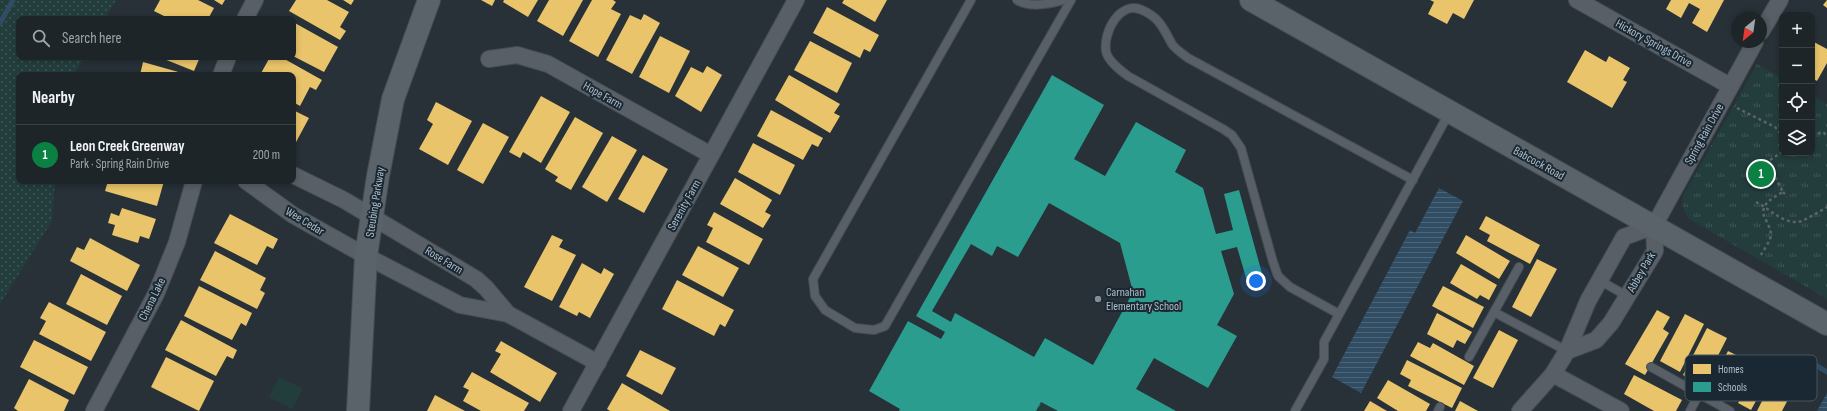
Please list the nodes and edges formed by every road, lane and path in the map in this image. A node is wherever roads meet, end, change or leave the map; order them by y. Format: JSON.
{"nodes":[{"id":1,"x":255,"y":0,"type":"edge"},
{"id":2,"x":429,"y":0,"type":"edge"},
{"id":3,"x":796,"y":0,"type":"edge"},
{"id":4,"x":971,"y":0,"type":"edge"},
{"id":5,"x":1017,"y":0,"type":"edge"},
{"id":6,"x":1064,"y":0,"type":"edge"},
{"id":7,"x":1071,"y":0,"type":"edge"},
{"id":8,"x":1251,"y":0,"type":"edge"},
{"id":9,"x":1577,"y":0,"type":"edge"},
{"id":10,"x":1780,"y":0,"type":"edge"},
{"id":11,"x":247,"y":16,"type":"edge"},
{"id":12,"x":1767,"y":22,"type":"edge"},
{"id":13,"x":1752,"y":48,"type":"edge"},
{"id":14,"x":489,"y":59,"type":"dead end"},
{"id":15,"x":227,"y":60,"type":"edge"},
{"id":16,"x":222,"y":72,"type":"edge"},
{"id":17,"x":1730,"y":86,"type":"junction"},
{"id":18,"x":1735,"y":107,"type":"dead end"},
{"id":19,"x":1450,"y":113,"type":"junction"},
{"id":20,"x":1779,"y":132,"type":"edge"},
{"id":21,"x":1815,"y":134,"type":"edge"},
{"id":22,"x":1827,"y":136,"type":"edge"},
{"id":23,"x":1779,"y":154,"type":"edge"},
{"id":24,"x":711,"y":156,"type":"junction"},
{"id":25,"x":296,"y":176,"type":"edge"},
{"id":26,"x":1413,"y":180,"type":"junction"},
{"id":27,"x":193,"y":184,"type":"edge"},
{"id":28,"x":250,"y":184,"type":"edge"},
{"id":29,"x":1783,"y":192,"type":"junction"},
{"id":30,"x":1787,"y":197,"type":"dead end"},
{"id":31,"x":1756,"y":202,"type":"dead end"},
{"id":32,"x":1764,"y":206,"type":"junction"},
{"id":33,"x":1827,"y":207,"type":"edge"},
{"id":34,"x":372,"y":216,"type":"junction"},
{"id":35,"x":1654,"y":226,"type":"junction"},
{"id":36,"x":1761,"y":255,"type":"dead end"},
{"id":37,"x":366,"y":256,"type":"junction"},
{"id":38,"x":1519,"y":267,"type":"dead end"},
{"id":39,"x":1599,"y":280,"type":"junction"},
{"id":40,"x":1627,"y":296,"type":"junction"},
{"id":41,"x":1494,"y":312,"type":"junction"},
{"id":42,"x":508,"y":314,"type":"junction"},
{"id":43,"x":1339,"y":314,"type":"junction"},
{"id":44,"x":1827,"y":324,"type":"edge"},
{"id":45,"x":1567,"y":351,"type":"junction"},
{"id":46,"x":1469,"y":357,"type":"dead end"},
{"id":47,"x":598,"y":363,"type":"junction"},
{"id":48,"x":1651,"y":367,"type":"dead end"},
{"id":49,"x":1553,"y":374,"type":"junction"},
{"id":50,"x":1685,"y":386,"type":"edge"},
{"id":51,"x":1695,"y":401,"type":"edge"},
{"id":52,"x":1712,"y":401,"type":"edge"},
{"id":53,"x":94,"y":411,"type":"edge"},
{"id":54,"x":358,"y":411,"type":"edge"},
{"id":55,"x":571,"y":411,"type":"edge"},
{"id":56,"x":1295,"y":411,"type":"edge"},
{"id":57,"x":1520,"y":411,"type":"edge"},
{"id":58,"x":1621,"y":411,"type":"edge"},
{"id":59,"x":1690,"y":411,"type":"edge"},
{"id":60,"x":1730,"y":411,"type":"edge"}],
"edges":[{"from":1,"to":11,"type":"street"},
{"from":2,"to":34,"type":"main road","name":"Steubing Parkway"},
{"from":3,"to":24,"type":"street","name":"Serenity Farm"},
{"from":4,"to":7,"type":"lane"},
{"from":5,"to":6,"type":"lane"},
{"from":8,"to":19,"type":"main road","name":"Babcock Road"},
{"from":9,"to":17,"type":"street","name":"Hickory Springs Drive"},
{"from":10,"to":12,"type":"street"},
{"from":13,"to":17,"type":"street","name":"Spring Rain Drive"},
{"from":14,"to":24,"type":"street","name":"Hope Farm"},
{"from":15,"to":16,"type":"street"},
{"from":17,"to":35,"type":"street","name":"Spring Rain Drive"},
{"from":18,"to":20,"type":"path"},
{"from":19,"to":26,"type":"lane"},
{"from":19,"to":35,"type":"main road","name":"Babcock Road"},
{"from":21,"to":22,"type":"path"},
{"from":23,"to":29,"type":"path"},
{"from":24,"to":47,"type":"street","name":"Serenity Farm"},
{"from":25,"to":34,"type":"street"},
{"from":26,"to":43,"type":"lane"},
{"from":26,"to":43,"type":"lane"},
{"from":27,"to":53,"type":"street","name":"Chena Lake"},
{"from":28,"to":37,"type":"street","name":"Wee Cedar"},
{"from":29,"to":30,"type":"path"},
{"from":29,"to":32,"type":"path"},
{"from":31,"to":32,"type":"path"},
{"from":32,"to":33,"type":"path"},
{"from":32,"to":36,"type":"path"},
{"from":34,"to":37,"type":"main road","name":"Steubing Parkway"},
{"from":34,"to":42,"type":"street","name":"Rose Farm"},
{"from":35,"to":39,"type":"street"},
{"from":35,"to":40,"type":"street","name":"Abbey Park"},
{"from":35,"to":44,"type":"main road","name":"Babcock Road"},
{"from":37,"to":42,"type":"street","name":"Rose Farm"},
{"from":37,"to":54,"type":"main road","name":"Steubing Parkway"},
{"from":38,"to":41,"type":"lane"},
{"from":39,"to":40,"type":"lane"},
{"from":39,"to":45,"type":"street"},
{"from":40,"to":45,"type":"street","name":"Abbey Park"},
{"from":41,"to":45,"type":"lane"},
{"from":41,"to":46,"type":"lane"},
{"from":42,"to":47,"type":"street","name":"Rose Farm"},
{"from":43,"to":56,"type":"lane"},
{"from":45,"to":49,"type":"street"},
{"from":47,"to":55,"type":"street","name":"Serenity Farm"},
{"from":48,"to":50,"type":"lane"},
{"from":49,"to":57,"type":"street"},
{"from":49,"to":58,"type":"street"},
{"from":51,"to":59,"type":"lane"},
{"from":52,"to":60,"type":"lane"}]}
